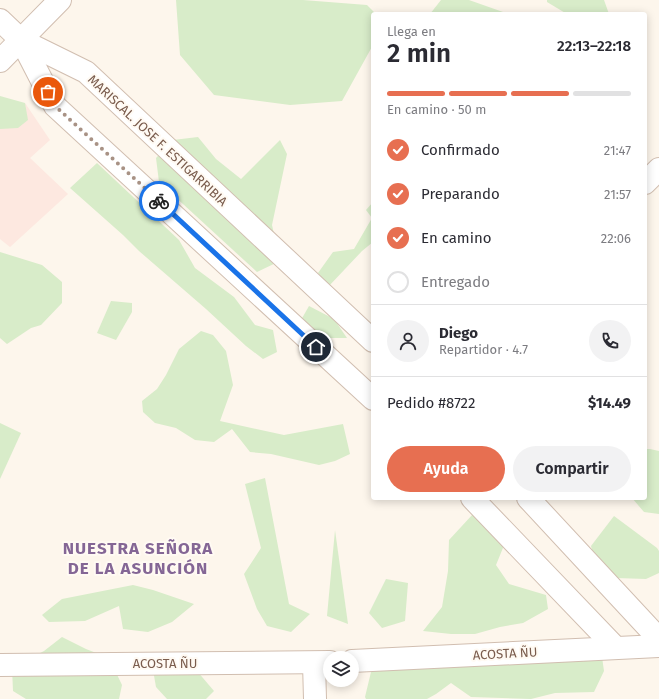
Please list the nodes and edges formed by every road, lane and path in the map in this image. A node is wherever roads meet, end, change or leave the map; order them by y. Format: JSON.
{"nodes":[{"id":1,"x":60,"y":0,"type":"edge"},
{"id":2,"x":0,"y":20,"type":"edge"},
{"id":3,"x":21,"y":40,"type":"junction"},
{"id":4,"x":0,"y":61,"type":"edge"},
{"id":5,"x":659,"y":169,"type":"edge"},
{"id":6,"x":647,"y":181,"type":"edge"},
{"id":7,"x":371,"y":339,"type":"edge"},
{"id":8,"x":371,"y":397,"type":"edge"},
{"id":9,"x":474,"y":500,"type":"edge"},
{"id":10,"x":530,"y":500,"type":"edge"},
{"id":11,"x":659,"y":639,"type":"edge"},
{"id":12,"x":659,"y":646,"type":"edge"},
{"id":13,"x":615,"y":648,"type":"junction"},
{"id":14,"x":359,"y":661,"type":"edge"},
{"id":15,"x":322,"y":663,"type":"edge"},
{"id":16,"x":0,"y":664,"type":"edge"},
{"id":17,"x":315,"y":699,"type":"edge"}],
"edges":[{"from":1,"to":3,"type":"street"},
{"from":2,"to":3,"type":"street"},
{"from":3,"to":4,"type":"street"},
{"from":3,"to":7,"type":"street","name":"MARISCAL. JOSE F. ESTIGARRIBIA"},
{"from":3,"to":8,"type":"street"},
{"from":5,"to":6,"type":"street"},
{"from":9,"to":13,"type":"street"},
{"from":10,"to":11,"type":"street"},
{"from":12,"to":13,"type":"street","name":"ACOSTA ÑU"},
{"from":13,"to":14,"type":"street","name":"ACOSTA ÑU"},
{"from":15,"to":16,"type":"street","name":"ACOSTA ÑU"},
{"from":15,"to":17,"type":"street"}]}
